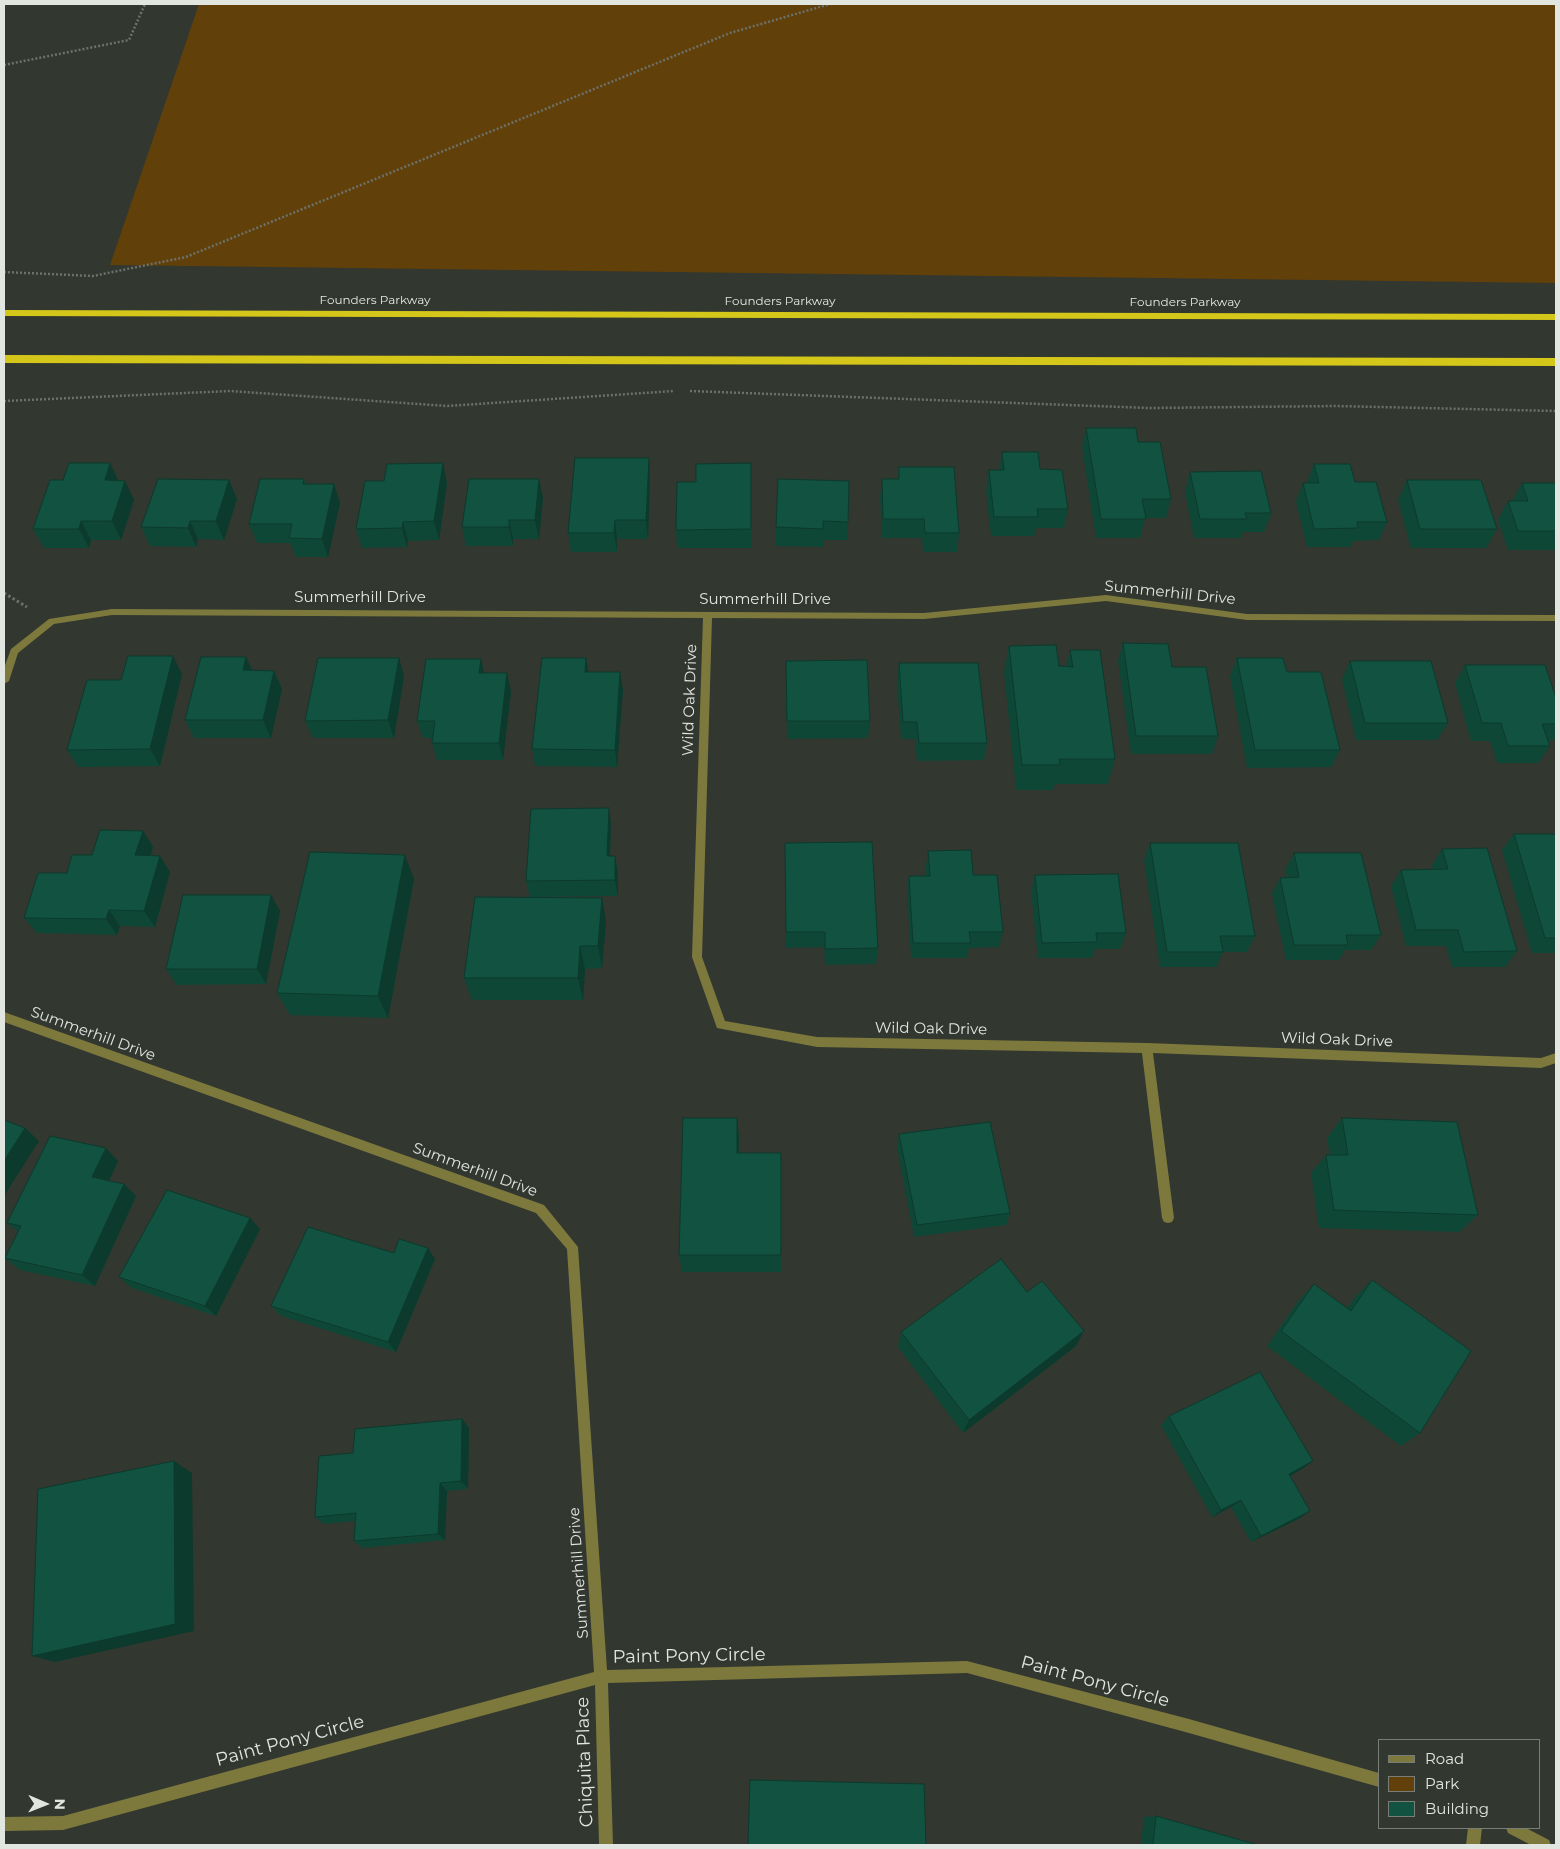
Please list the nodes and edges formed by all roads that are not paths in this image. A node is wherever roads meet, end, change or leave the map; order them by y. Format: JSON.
{"nodes":[{"id":1,"x":4,"y":313,"type":"edge"},
{"id":2,"x":1556,"y":316,"type":"edge"},
{"id":3,"x":4,"y":359,"type":"edge"},
{"id":4,"x":1556,"y":362,"type":"edge"},
{"id":5,"x":708,"y":614,"type":"junction"},
{"id":6,"x":1556,"y":618,"type":"edge"},
{"id":7,"x":4,"y":681,"type":"edge"},
{"id":8,"x":4,"y":1017,"type":"edge"},
{"id":9,"x":1147,"y":1048,"type":"junction"},
{"id":10,"x":1556,"y":1058,"type":"edge"},
{"id":11,"x":1168,"y":1218,"type":"dead end"},
{"id":12,"x":601,"y":1677,"type":"junction"},
{"id":13,"x":1378,"y":1780,"type":"edge"},
{"id":14,"x":4,"y":1824,"type":"edge"},
{"id":15,"x":1475,"y":1829,"type":"edge"},
{"id":16,"x":1515,"y":1829,"type":"edge"},
{"id":17,"x":606,"y":1845,"type":"edge"},
{"id":18,"x":1473,"y":1845,"type":"edge"},
{"id":19,"x":1544,"y":1845,"type":"edge"}],
"edges":[{"from":1,"to":2,"type":"highway","name":"Founders Parkway"},
{"from":3,"to":4,"type":"highway"},
{"from":5,"to":6,"type":"street","name":"Summerhill Drive"},
{"from":5,"to":7,"type":"street","name":"Summerhill Drive"},
{"from":5,"to":9,"type":"street","name":"Wild Oak Drive"},
{"from":8,"to":12,"type":"street","name":"Summerhill Drive"},
{"from":9,"to":10,"type":"street","name":"Wild Oak Drive"},
{"from":9,"to":11,"type":"street"},
{"from":12,"to":13,"type":"street","name":"Paint Pony Circle"},
{"from":12,"to":14,"type":"street","name":"Paint Pony Circle"},
{"from":12,"to":17,"type":"street","name":"Chiquita Place"},
{"from":15,"to":18,"type":"street"},
{"from":16,"to":19,"type":"street"}]}
